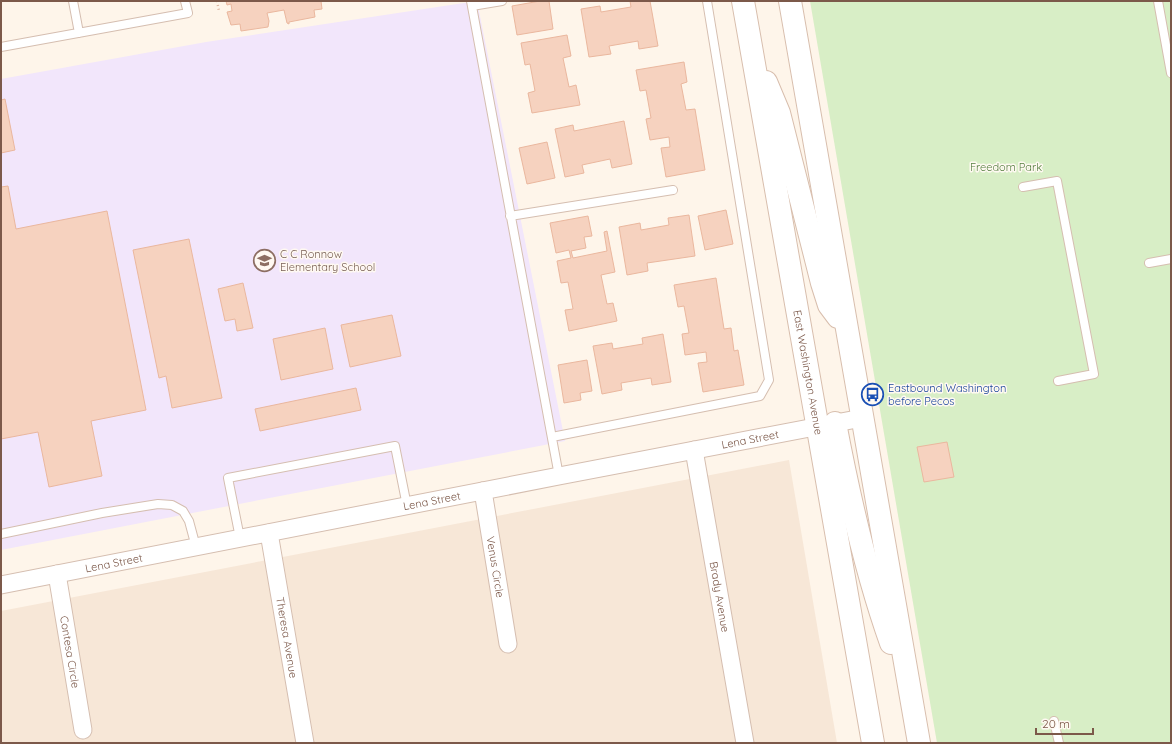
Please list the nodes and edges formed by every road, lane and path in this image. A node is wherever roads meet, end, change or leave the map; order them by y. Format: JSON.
{"nodes":[{"id":1,"x":73,"y":1,"type":"edge"},
{"id":2,"x":185,"y":1,"type":"edge"},
{"id":3,"x":217,"y":1,"type":"edge"},
{"id":4,"x":502,"y":1,"type":"edge"},
{"id":5,"x":707,"y":1,"type":"edge"},
{"id":6,"x":743,"y":1,"type":"edge"},
{"id":7,"x":790,"y":1,"type":"edge"},
{"id":8,"x":1158,"y":1,"type":"edge"},
{"id":9,"x":471,"y":4,"type":"edge"},
{"id":10,"x":219,"y":11,"type":"dead end"},
{"id":11,"x":80,"y":33,"type":"junction"},
{"id":12,"x":751,"y":45,"type":"junction"},
{"id":13,"x":1,"y":47,"type":"edge"},
{"id":14,"x":1171,"y":73,"type":"edge"},
{"id":15,"x":1023,"y":188,"type":"dead end"},
{"id":16,"x":673,"y":190,"type":"dead end"},
{"id":17,"x":510,"y":216,"type":"junction"},
{"id":18,"x":1171,"y":258,"type":"edge"},
{"id":19,"x":1149,"y":263,"type":"dead end"},
{"id":20,"x":845,"y":320,"type":"junction"},
{"id":21,"x":1058,"y":381,"type":"dead end"},
{"id":22,"x":862,"y":418,"type":"junction"},
{"id":23,"x":826,"y":424,"type":"junction"},
{"id":24,"x":552,"y":437,"type":"junction"},
{"id":25,"x":694,"y":450,"type":"junction"},
{"id":26,"x":559,"y":476,"type":"junction"},
{"id":27,"x":483,"y":490,"type":"junction"},
{"id":28,"x":407,"y":506,"type":"junction"},
{"id":29,"x":269,"y":533,"type":"junction"},
{"id":30,"x":1,"y":534,"type":"edge"},
{"id":31,"x":240,"y":538,"type":"junction"},
{"id":32,"x":196,"y":547,"type":"junction"},
{"id":33,"x":57,"y":574,"type":"junction"},
{"id":34,"x":1,"y":585,"type":"edge"},
{"id":35,"x":508,"y":644,"type":"dead end"},
{"id":36,"x":912,"y":701,"type":"junction"},
{"id":37,"x":1054,"y":721,"type":"dead end"},
{"id":38,"x":83,"y":730,"type":"dead end"},
{"id":39,"x":305,"y":743,"type":"edge"},
{"id":40,"x":745,"y":743,"type":"edge"},
{"id":41,"x":873,"y":743,"type":"edge"},
{"id":42,"x":919,"y":743,"type":"edge"},
{"id":43,"x":1059,"y":743,"type":"edge"}],
"edges":[{"from":1,"to":11,"type":"lane"},
{"from":2,"to":11,"type":"lane"},
{"from":3,"to":10,"type":"path"},
{"from":4,"to":9,"type":"lane"},
{"from":5,"to":24,"type":"lane"},
{"from":6,"to":12,"type":"main road","name":"East Washington Avenue"},
{"from":7,"to":20,"type":"main road"},
{"from":8,"to":14,"type":"lane"},
{"from":9,"to":17,"type":"lane"},
{"from":11,"to":13,"type":"lane"},
{"from":12,"to":20,"type":"main road"},
{"from":12,"to":23,"type":"main road","name":"East Washington Avenue"},
{"from":15,"to":21,"type":"lane"},
{"from":16,"to":17,"type":"lane"},
{"from":17,"to":24,"type":"lane"},
{"from":18,"to":19,"type":"lane"},
{"from":20,"to":22,"type":"main road"},
{"from":22,"to":23,"type":"street","name":"Lena Street"},
{"from":22,"to":36,"type":"main road"},
{"from":23,"to":25,"type":"street","name":"Lena Street"},
{"from":23,"to":36,"type":"main road"},
{"from":23,"to":41,"type":"main road","name":"East Washington Avenue"},
{"from":24,"to":26,"type":"lane"},
{"from":25,"to":26,"type":"street","name":"Lena Street"},
{"from":25,"to":40,"type":"street","name":"Brady Avenue"},
{"from":26,"to":27,"type":"street","name":"Lena Street"},
{"from":27,"to":28,"type":"street","name":"Lena Street"},
{"from":27,"to":35,"type":"street","name":"Venus Circle"},
{"from":28,"to":29,"type":"street","name":"Lena Street"},
{"from":28,"to":31,"type":"lane"},
{"from":29,"to":31,"type":"street","name":"Lena Street"},
{"from":29,"to":39,"type":"street","name":"Theresa Avenue"},
{"from":30,"to":32,"type":"lane"},
{"from":31,"to":32,"type":"street","name":"Lena Street"},
{"from":32,"to":33,"type":"street","name":"Lena Street"},
{"from":33,"to":34,"type":"street","name":"Lena Street"},
{"from":33,"to":38,"type":"street","name":"Contesa Circle"},
{"from":36,"to":42,"type":"main road"},
{"from":37,"to":43,"type":"lane"}]}
